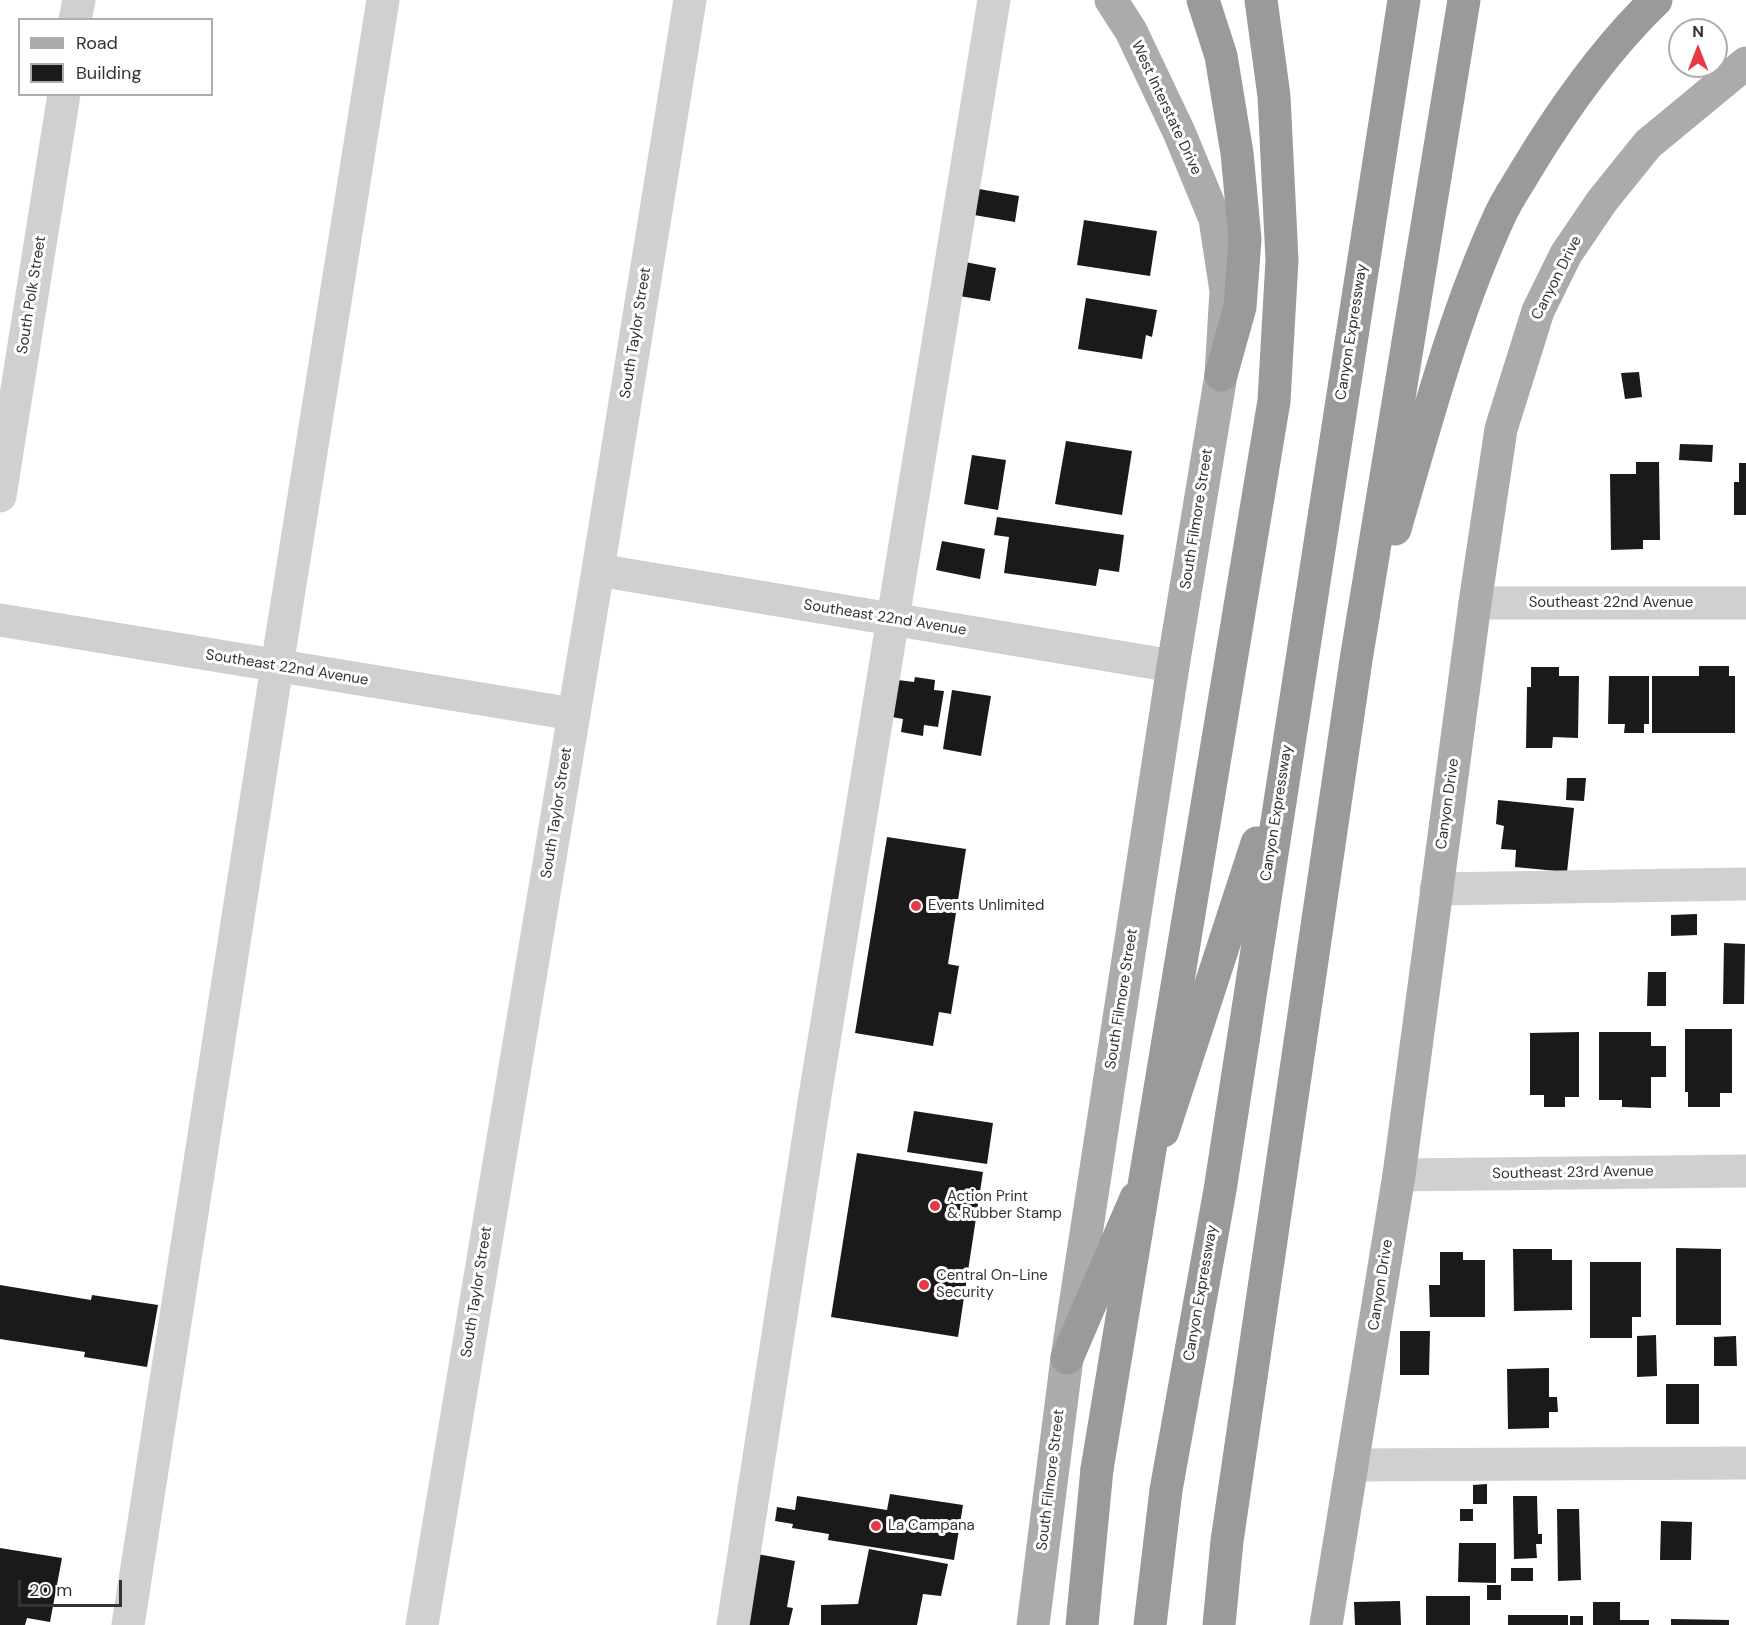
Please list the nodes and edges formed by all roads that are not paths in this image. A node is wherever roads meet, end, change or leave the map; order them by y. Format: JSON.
{"nodes":[{"id":1,"x":78,"y":0,"type":"edge"},
{"id":2,"x":383,"y":0,"type":"edge"},
{"id":3,"x":690,"y":0,"type":"edge"},
{"id":4,"x":994,"y":0,"type":"edge"},
{"id":5,"x":1111,"y":0,"type":"edge"},
{"id":6,"x":1203,"y":0,"type":"edge"},
{"id":7,"x":1261,"y":0,"type":"edge"},
{"id":8,"x":1404,"y":0,"type":"edge"},
{"id":9,"x":1464,"y":0,"type":"edge"},
{"id":10,"x":1656,"y":0,"type":"edge"},
{"id":11,"x":75,"y":18,"type":"edge"},
{"id":12,"x":1746,"y":63,"type":"edge"},
{"id":13,"x":64,"y":96,"type":"edge"},
{"id":14,"x":1221,"y":375,"type":"junction"},
{"id":15,"x":0,"y":496,"type":"edge"},
{"id":16,"x":598,"y":570,"type":"junction"},
{"id":17,"x":1475,"y":603,"type":"junction"},
{"id":18,"x":1746,"y":603,"type":"edge"},
{"id":19,"x":893,"y":619,"type":"junction"},
{"id":20,"x":0,"y":620,"type":"edge"},
{"id":21,"x":1356,"y":660,"type":"junction"},
{"id":22,"x":277,"y":666,"type":"junction"},
{"id":23,"x":1173,"y":666,"type":"junction"},
{"id":24,"x":573,"y":714,"type":"junction"},
{"id":25,"x":1287,"y":753,"type":"junction"},
{"id":26,"x":1746,"y":884,"type":"edge"},
{"id":27,"x":1436,"y":890,"type":"junction"},
{"id":28,"x":1746,"y":1171,"type":"edge"},
{"id":29,"x":1399,"y":1174,"type":"junction"},
{"id":30,"x":1067,"y":1358,"type":"junction"},
{"id":31,"x":1746,"y":1463,"type":"edge"},
{"id":32,"x":1352,"y":1465,"type":"junction"},
{"id":33,"x":1227,"y":1541,"type":"junction"},
{"id":34,"x":128,"y":1625,"type":"edge"},
{"id":35,"x":422,"y":1625,"type":"edge"},
{"id":36,"x":733,"y":1625,"type":"edge"},
{"id":37,"x":1033,"y":1625,"type":"edge"},
{"id":38,"x":1082,"y":1625,"type":"edge"},
{"id":39,"x":1150,"y":1625,"type":"edge"},
{"id":40,"x":1219,"y":1625,"type":"edge"},
{"id":41,"x":1238,"y":1625,"type":"edge"},
{"id":42,"x":1326,"y":1625,"type":"edge"}],
"edges":[{"from":1,"to":11,"type":"street"},
{"from":2,"to":22,"type":"street"},
{"from":3,"to":16,"type":"street","name":"South Taylor Street"},
{"from":4,"to":19,"type":"street"},
{"from":5,"to":14,"type":"main road","name":"West Interstate Drive"},
{"from":6,"to":14,"type":"highway"},
{"from":7,"to":38,"type":"highway","bridge":true},
{"from":8,"to":25,"type":"highway","name":"Canyon Expressway"},
{"from":9,"to":21,"type":"highway"},
{"from":10,"to":21,"type":"highway"},
{"from":12,"to":17,"type":"main road","name":"Canyon Drive"},
{"from":13,"to":15,"type":"street","name":"South Polk Street"},
{"from":14,"to":23,"type":"main road","name":"South Filmore Street"},
{"from":16,"to":19,"type":"street","name":"Southeast 22nd Avenue"},
{"from":16,"to":24,"type":"street","name":"South Taylor Street"},
{"from":17,"to":18,"type":"street","name":"Southeast 22nd Avenue"},
{"from":17,"to":27,"type":"main road","name":"Canyon Drive"},
{"from":19,"to":23,"type":"street","name":"Southeast 22nd Avenue"},
{"from":19,"to":36,"type":"street"},
{"from":20,"to":22,"type":"street","name":"Southeast 22nd Avenue"},
{"from":21,"to":33,"type":"highway"},
{"from":22,"to":24,"type":"street","name":"Southeast 22nd Avenue"},
{"from":22,"to":34,"type":"street"},
{"from":23,"to":30,"type":"main road","name":"South Filmore Street"},
{"from":24,"to":35,"type":"street","name":"South Taylor Street"},
{"from":25,"to":30,"type":"highway"},
{"from":25,"to":39,"type":"highway","name":"Canyon Expressway"},
{"from":26,"to":27,"type":"street"},
{"from":27,"to":29,"type":"main road","name":"Canyon Drive"},
{"from":28,"to":29,"type":"street","name":"Southeast 23rd Avenue"},
{"from":29,"to":32,"type":"main road","name":"Canyon Drive"},
{"from":30,"to":37,"type":"main road","name":"South Filmore Street"},
{"from":31,"to":32,"type":"street"},
{"from":32,"to":42,"type":"main road","name":"Canyon Drive"},
{"from":33,"to":40,"type":"highway"},
{"from":33,"to":41,"type":"highway"}]}
